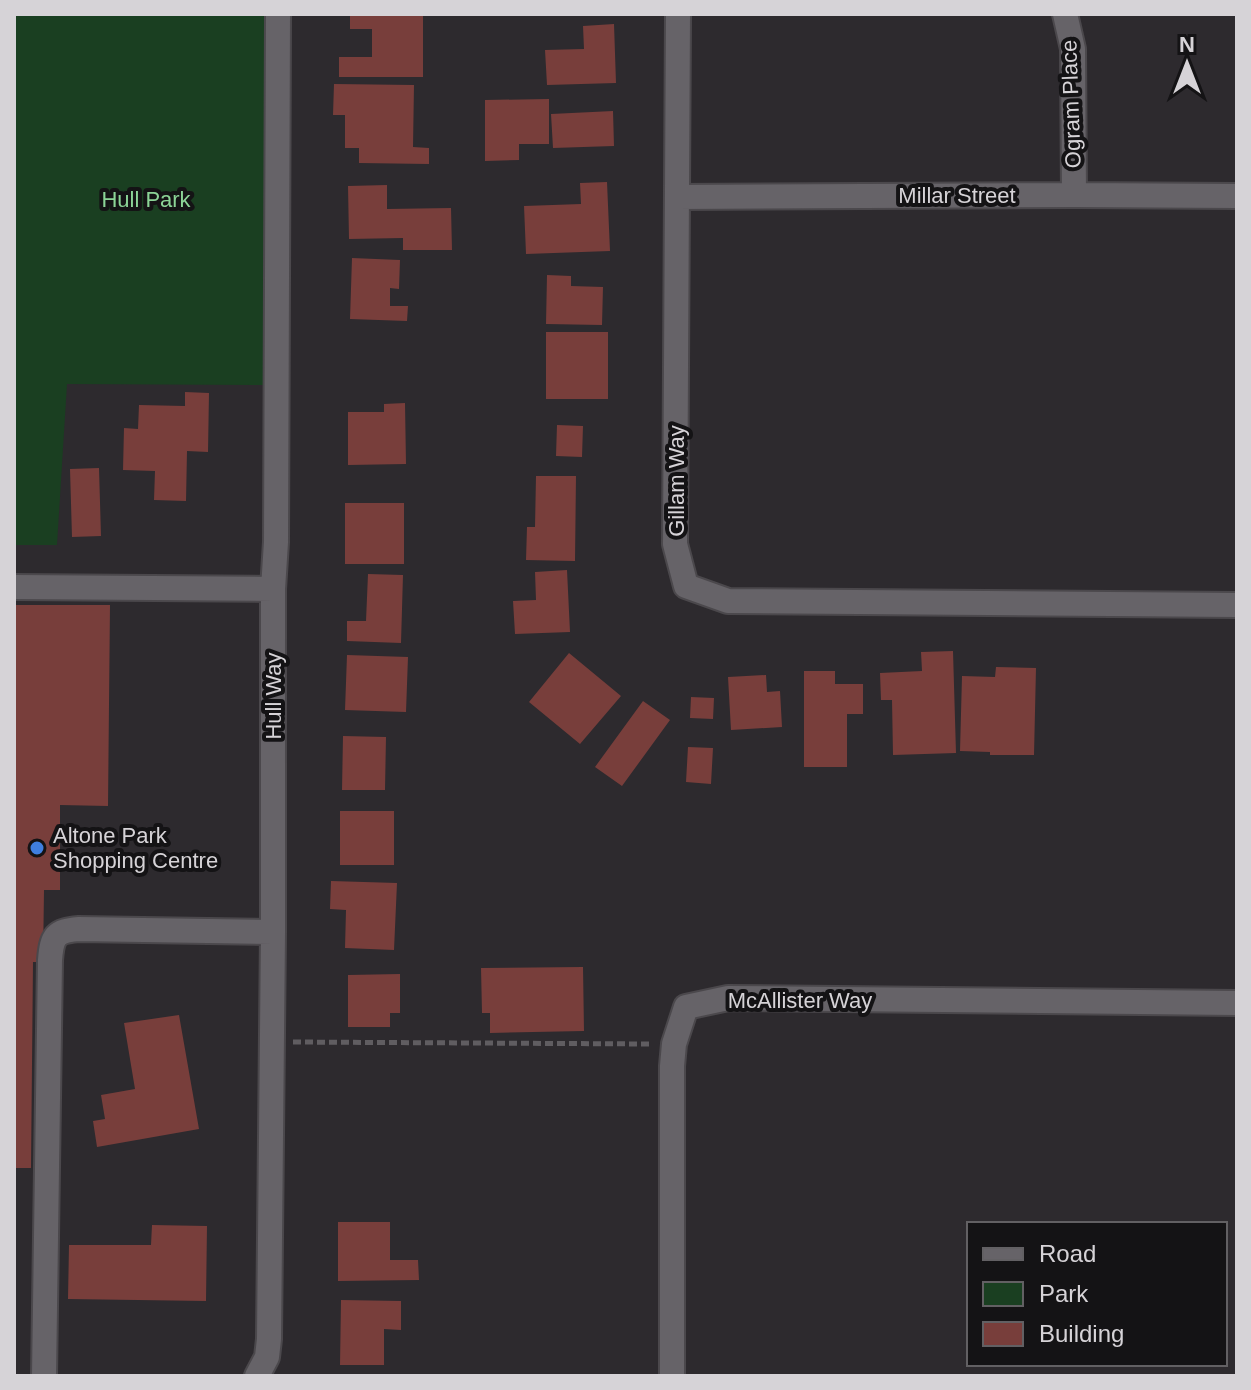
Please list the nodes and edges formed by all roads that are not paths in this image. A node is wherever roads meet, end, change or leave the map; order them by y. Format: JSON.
{"nodes":[{"id":1,"x":278,"y":14,"type":"edge"},
{"id":2,"x":678,"y":14,"type":"edge"},
{"id":3,"x":1065,"y":14,"type":"edge"},
{"id":4,"x":1074,"y":195,"type":"junction"},
{"id":5,"x":1237,"y":196,"type":"edge"},
{"id":6,"x":677,"y":197,"type":"junction"},
{"id":7,"x":14,"y":587,"type":"edge"},
{"id":8,"x":273,"y":589,"type":"junction"},
{"id":9,"x":1237,"y":605,"type":"edge"},
{"id":10,"x":273,"y":932,"type":"junction"},
{"id":11,"x":1237,"y":1003,"type":"edge"},
{"id":12,"x":44,"y":1376,"type":"edge"},
{"id":13,"x":257,"y":1376,"type":"edge"},
{"id":14,"x":672,"y":1376,"type":"edge"}],
"edges":[{"from":1,"to":8,"type":"street","name":"Hull Way"},
{"from":2,"to":6,"type":"street","name":"Gillam Way"},
{"from":3,"to":4,"type":"street","name":"Ogram Place"},
{"from":4,"to":5,"type":"street","name":"Millar Street"},
{"from":4,"to":6,"type":"street","name":"Millar Street"},
{"from":6,"to":9,"type":"street","name":"Gillam Way"},
{"from":7,"to":8,"type":"street"},
{"from":8,"to":10,"type":"street","name":"Hull Way"},
{"from":10,"to":12,"type":"street"},
{"from":10,"to":13,"type":"street","name":"Hull Way"},
{"from":11,"to":14,"type":"street","name":"McAllister Way"}]}
